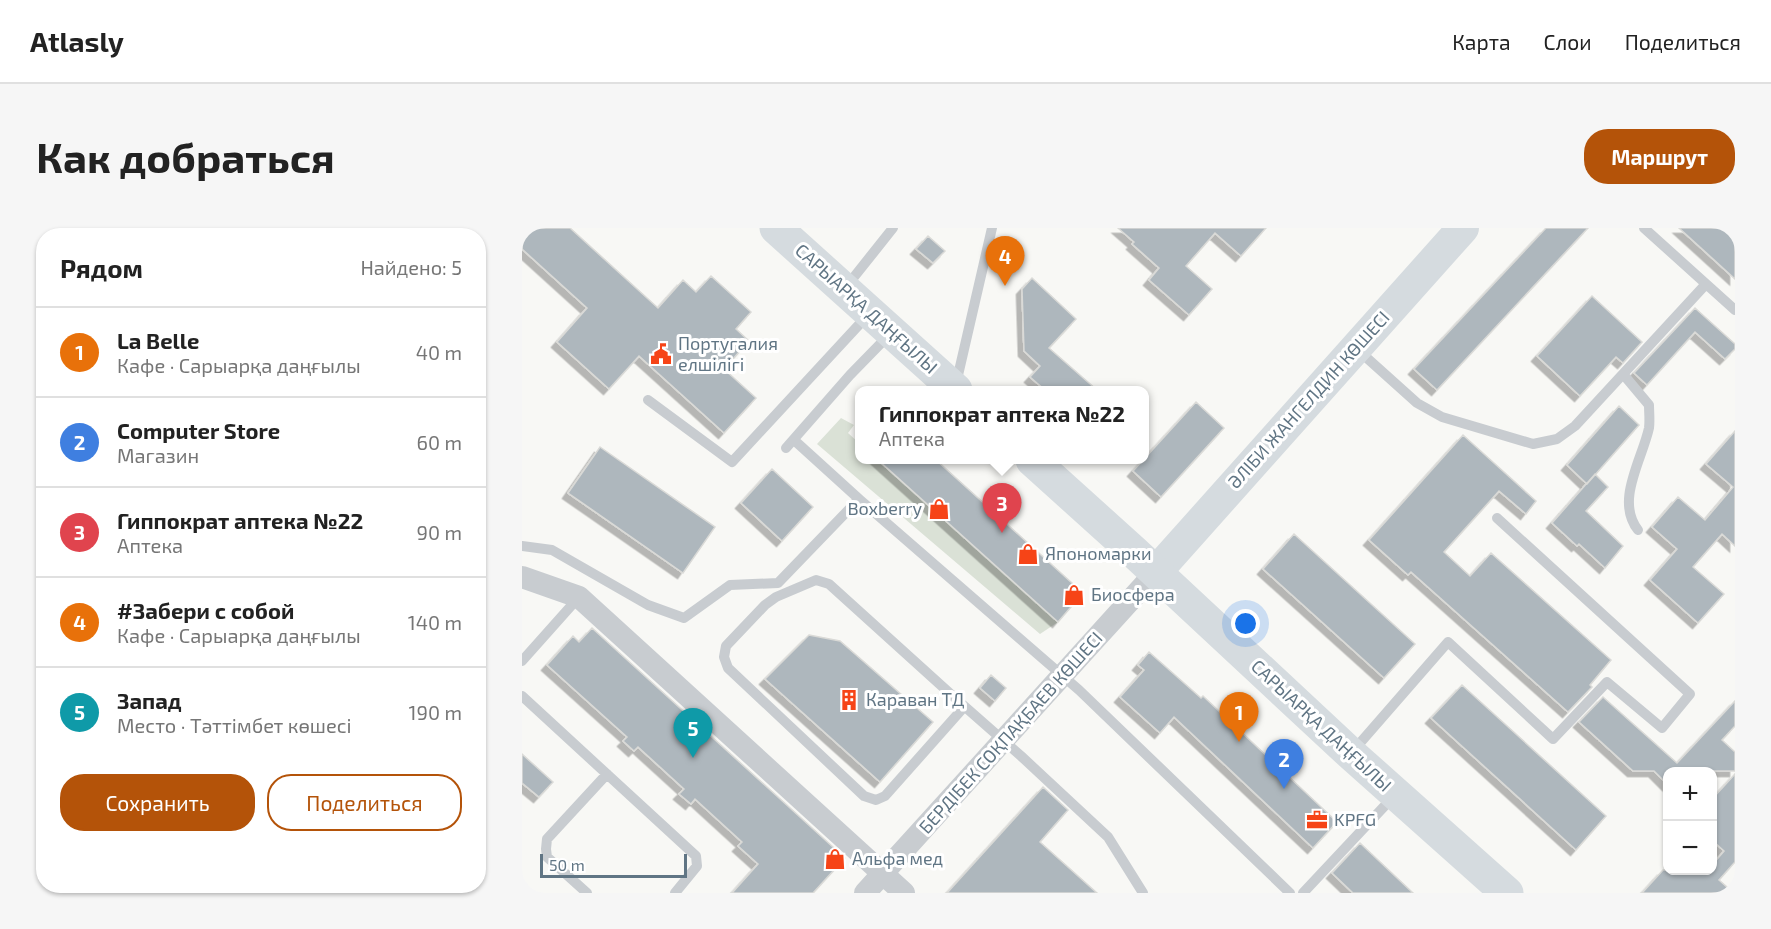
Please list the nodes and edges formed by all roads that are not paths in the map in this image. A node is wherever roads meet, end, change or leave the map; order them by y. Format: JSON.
{"nodes":[{"id":1,"x":776,"y":228,"type":"edge"},
{"id":2,"x":893,"y":228,"type":"edge"},
{"id":3,"x":992,"y":228,"type":"edge"},
{"id":4,"x":1644,"y":228,"type":"edge"},
{"id":5,"x":1459,"y":229,"type":"edge"},
{"id":6,"x":1706,"y":284,"type":"junction"},
{"id":7,"x":844,"y":290,"type":"junction"},
{"id":8,"x":1735,"y":310,"type":"edge"},
{"id":9,"x":881,"y":322,"type":"junction"},
{"id":10,"x":1355,"y":348,"type":"junction"},
{"id":11,"x":1623,"y":374,"type":"junction"},
{"id":12,"x":951,"y":386,"type":"edge"},
{"id":13,"x":956,"y":386,"type":"edge"},
{"id":14,"x":648,"y":400,"type":"dead end"},
{"id":15,"x":1037,"y":464,"type":"edge"},
{"id":16,"x":859,"y":499,"type":"junction"},
{"id":17,"x":1497,"y":518,"type":"dead end"},
{"id":18,"x":1638,"y":530,"type":"dead end"},
{"id":19,"x":522,"y":546,"type":"edge"},
{"id":20,"x":1156,"y":572,"type":"junction"},
{"id":21,"x":522,"y":577,"type":"edge"},
{"id":22,"x":579,"y":597,"type":"junction"},
{"id":23,"x":522,"y":661,"type":"edge"},
{"id":24,"x":1062,"y":675,"type":"junction"},
{"id":25,"x":523,"y":699,"type":"edge"},
{"id":26,"x":964,"y":707,"type":"junction"},
{"id":27,"x":1004,"y":742,"type":"junction"},
{"id":28,"x":1351,"y":754,"type":"junction"},
{"id":29,"x":607,"y":774,"type":"junction"},
{"id":30,"x":1395,"y":794,"type":"junction"},
{"id":31,"x":883,"y":874,"type":"junction"},
{"id":32,"x":1497,"y":890,"type":"edge"},
{"id":33,"x":587,"y":893,"type":"edge"},
{"id":34,"x":675,"y":893,"type":"edge"},
{"id":35,"x":865,"y":893,"type":"edge"},
{"id":36,"x":904,"y":893,"type":"edge"},
{"id":37,"x":1143,"y":893,"type":"edge"},
{"id":38,"x":1290,"y":893,"type":"edge"},
{"id":39,"x":1303,"y":893,"type":"edge"}],
"edges":[{"from":1,"to":7,"type":"main road","name":"САРЫАРҚА ДАҢҒЫЛЫ"},
{"from":2,"to":7,"type":"lane"},
{"from":3,"to":13,"type":"lane"},
{"from":4,"to":6,"type":"lane"},
{"from":5,"to":10,"type":"street","name":"ӘЛІБИ ЖАНГЕЛДИН КӨШЕСІ"},
{"from":6,"to":8,"type":"lane"},
{"from":6,"to":11,"type":"lane"},
{"from":7,"to":9,"type":"main road","name":"САРЫАРҚА ДАҢҒЫЛЫ"},
{"from":9,"to":12,"type":"main road","name":"САРЫАРҚА ДАҢҒЫЛЫ"},
{"from":9,"to":14,"type":"lane"},
{"from":9,"to":16,"type":"lane"},
{"from":10,"to":11,"type":"lane"},
{"from":10,"to":20,"type":"street","name":"ӘЛІБИ ЖАНГЕЛДИН КӨШЕСІ"},
{"from":11,"to":18,"type":"lane"},
{"from":15,"to":20,"type":"main road","name":"САРЫАРҚА ДАҢҒЫЛЫ"},
{"from":16,"to":19,"type":"lane"},
{"from":16,"to":24,"type":"lane"},
{"from":17,"to":28,"type":"lane"},
{"from":20,"to":24,"type":"street","name":"БЕРДІБЕК СОҚПАҚБАЕВ КӨШЕСІ"},
{"from":20,"to":28,"type":"main road","name":"САРЫАРҚА ДАҢҒЫЛЫ"},
{"from":21,"to":22,"type":"street"},
{"from":22,"to":23,"type":"lane"},
{"from":22,"to":31,"type":"street"},
{"from":24,"to":27,"type":"street","name":"БЕРДІБЕК СОҚПАҚБАЕВ КӨШЕСІ"},
{"from":24,"to":38,"type":"lane"},
{"from":25,"to":29,"type":"lane"},
{"from":26,"to":26,"type":"lane"},
{"from":26,"to":27,"type":"lane"},
{"from":27,"to":31,"type":"street","name":"БЕРДІБЕК СОҚПАҚБАЕВ КӨШЕСІ"},
{"from":27,"to":37,"type":"lane"},
{"from":28,"to":30,"type":"main road","name":"САРЫАРҚА ДАҢҒЫЛЫ"},
{"from":29,"to":33,"type":"lane"},
{"from":29,"to":34,"type":"lane"},
{"from":30,"to":32,"type":"main road","name":"САРЫАРҚА ДАҢҒЫЛЫ"},
{"from":30,"to":39,"type":"lane"},
{"from":31,"to":35,"type":"street","name":"БЕРДІБЕК СОҚПАҚБАЕВ КӨШЕСІ"},
{"from":31,"to":36,"type":"street"}]}
